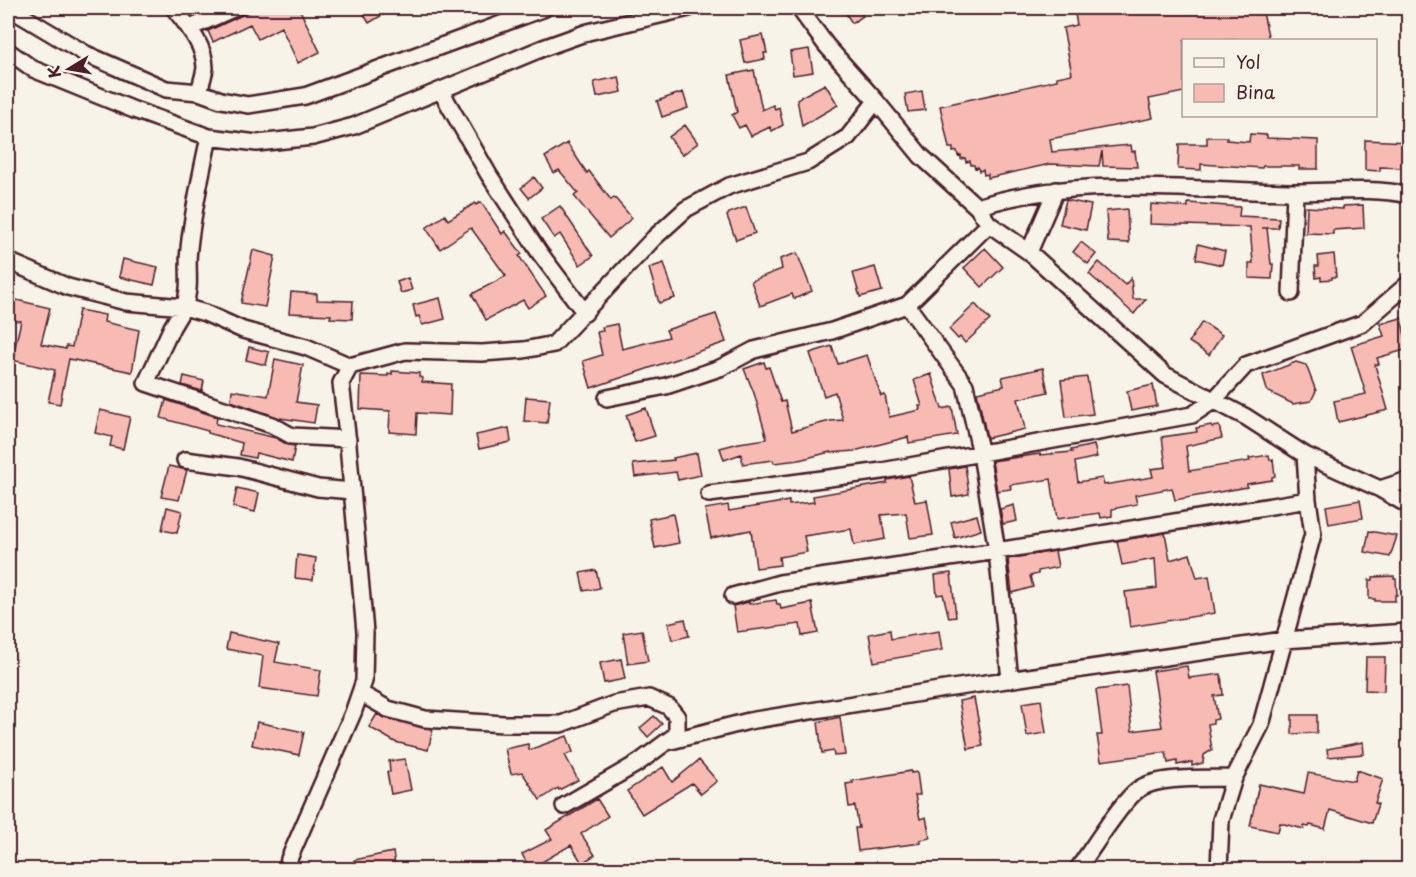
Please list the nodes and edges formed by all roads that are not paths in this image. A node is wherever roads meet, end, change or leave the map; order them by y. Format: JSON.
{"nodes":[{"id":1,"x":9,"y":8,"type":"edge"},
{"id":2,"x":174,"y":8,"type":"edge"},
{"id":3,"x":235,"y":8,"type":"edge"},
{"id":4,"x":545,"y":8,"type":"edge"},
{"id":5,"x":689,"y":8,"type":"edge"},
{"id":6,"x":799,"y":8,"type":"edge"},
{"id":7,"x":190,"y":28,"type":"junction"},
{"id":8,"x":8,"y":51,"type":"edge"},
{"id":9,"x":441,"y":91,"type":"junction"},
{"id":10,"x":200,"y":92,"type":"junction"},
{"id":11,"x":876,"y":101,"type":"junction"},
{"id":12,"x":209,"y":137,"type":"junction"},
{"id":13,"x":1056,"y":190,"type":"junction"},
{"id":14,"x":1295,"y":192,"type":"junction"},
{"id":15,"x":1408,"y":195,"type":"edge"},
{"id":16,"x":977,"y":207,"type":"junction"},
{"id":17,"x":989,"y":224,"type":"junction"},
{"id":18,"x":1029,"y":252,"type":"junction"},
{"id":19,"x":8,"y":261,"type":"edge"},
{"id":20,"x":1408,"y":284,"type":"edge"},
{"id":21,"x":1291,"y":293,"type":"dead end"},
{"id":22,"x":907,"y":305,"type":"junction"},
{"id":23,"x":184,"y":307,"type":"junction"},
{"id":24,"x":585,"y":313,"type":"junction"},
{"id":25,"x":350,"y":366,"type":"junction"},
{"id":26,"x":607,"y":398,"type":"dead end"},
{"id":27,"x":1213,"y":401,"type":"junction"},
{"id":28,"x":348,"y":439,"type":"junction"},
{"id":29,"x":981,"y":454,"type":"junction"},
{"id":30,"x":1305,"y":455,"type":"junction"},
{"id":31,"x":185,"y":460,"type":"dead end"},
{"id":32,"x":1408,"y":480,"type":"edge"},
{"id":33,"x":1380,"y":489,"type":"junction"},
{"id":34,"x":352,"y":490,"type":"junction"},
{"id":35,"x":710,"y":494,"type":"dead end"},
{"id":36,"x":1308,"y":500,"type":"junction"},
{"id":37,"x":1408,"y":506,"type":"edge"},
{"id":38,"x":997,"y":551,"type":"junction"},
{"id":39,"x":733,"y":596,"type":"dead end"},
{"id":40,"x":1408,"y":632,"type":"edge"},
{"id":41,"x":1283,"y":640,"type":"junction"},
{"id":42,"x":1010,"y":680,"type":"junction"},
{"id":43,"x":360,"y":693,"type":"junction"},
{"id":44,"x":667,"y":742,"type":"junction"},
{"id":45,"x":1234,"y":778,"type":"junction"},
{"id":46,"x":564,"y":806,"type":"dead end"},
{"id":47,"x":287,"y":870,"type":"edge"},
{"id":48,"x":1077,"y":870,"type":"edge"},
{"id":49,"x":1219,"y":870,"type":"edge"}],
"edges":[{"from":1,"to":10,"type":"street"},
{"from":2,"to":7,"type":"street"},
{"from":3,"to":7,"type":"street"},
{"from":4,"to":10,"type":"street"},
{"from":5,"to":9,"type":"street"},
{"from":6,"to":11,"type":"street"},
{"from":7,"to":10,"type":"street"},
{"from":8,"to":12,"type":"street"},
{"from":9,"to":12,"type":"street"},
{"from":9,"to":24,"type":"street"},
{"from":11,"to":16,"type":"street"},
{"from":11,"to":24,"type":"street"},
{"from":12,"to":23,"type":"street"},
{"from":13,"to":14,"type":"street"},
{"from":13,"to":16,"type":"street"},
{"from":13,"to":18,"type":"street"},
{"from":14,"to":15,"type":"street"},
{"from":14,"to":21,"type":"street"},
{"from":16,"to":17,"type":"street"},
{"from":17,"to":18,"type":"street"},
{"from":17,"to":22,"type":"street"},
{"from":18,"to":27,"type":"street"},
{"from":19,"to":23,"type":"street"},
{"from":20,"to":27,"type":"street"},
{"from":22,"to":26,"type":"street"},
{"from":22,"to":29,"type":"street"},
{"from":23,"to":25,"type":"street"},
{"from":23,"to":28,"type":"street"},
{"from":24,"to":25,"type":"street"},
{"from":25,"to":28,"type":"street"},
{"from":27,"to":29,"type":"street"},
{"from":27,"to":30,"type":"street"},
{"from":28,"to":34,"type":"street"},
{"from":29,"to":35,"type":"street"},
{"from":29,"to":38,"type":"street"},
{"from":30,"to":33,"type":"street"},
{"from":30,"to":36,"type":"street"},
{"from":31,"to":34,"type":"street"},
{"from":32,"to":33,"type":"street"},
{"from":33,"to":37,"type":"street"},
{"from":34,"to":43,"type":"street"},
{"from":36,"to":38,"type":"street"},
{"from":36,"to":41,"type":"street"},
{"from":38,"to":39,"type":"street"},
{"from":38,"to":42,"type":"street"},
{"from":40,"to":41,"type":"street"},
{"from":41,"to":42,"type":"street"},
{"from":41,"to":45,"type":"street"},
{"from":42,"to":44,"type":"street"},
{"from":43,"to":44,"type":"street"},
{"from":43,"to":47,"type":"street"},
{"from":44,"to":46,"type":"street"},
{"from":45,"to":48,"type":"street"},
{"from":45,"to":49,"type":"street"}]}
